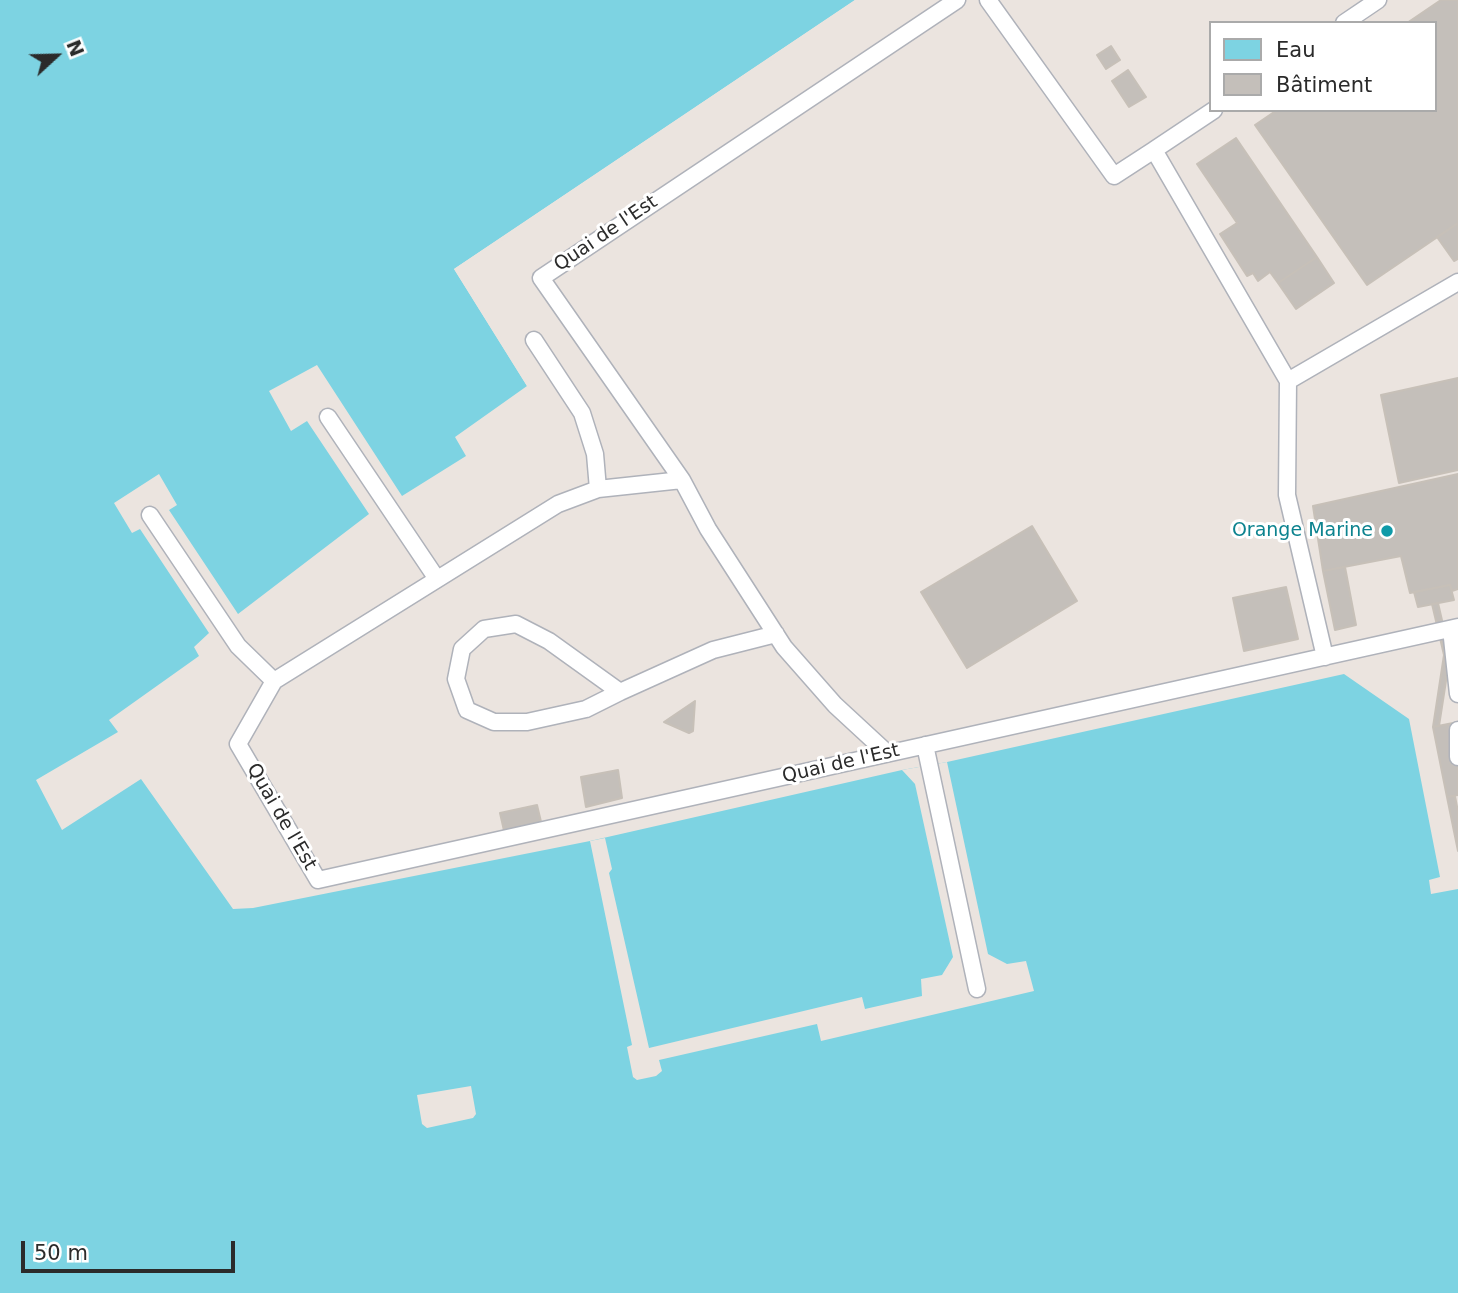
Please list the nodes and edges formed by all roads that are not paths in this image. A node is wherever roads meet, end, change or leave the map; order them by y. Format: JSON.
{"nodes":[{"id":1,"x":957,"y":0,"type":"edge"},
{"id":2,"x":988,"y":0,"type":"edge"},
{"id":3,"x":1378,"y":0,"type":"edge"},
{"id":4,"x":1347,"y":21,"type":"edge"},
{"id":5,"x":1211,"y":112,"type":"edge"},
{"id":6,"x":1154,"y":150,"type":"junction"},
{"id":7,"x":1458,"y":282,"type":"edge"},
{"id":8,"x":534,"y":340,"type":"dead end"},
{"id":9,"x":1288,"y":381,"type":"junction"},
{"id":10,"x":328,"y":416,"type":"dead end"},
{"id":11,"x":682,"y":480,"type":"junction"},
{"id":12,"x":598,"y":489,"type":"junction"},
{"id":13,"x":150,"y":515,"type":"dead end"},
{"id":14,"x":437,"y":579,"type":"junction"},
{"id":15,"x":1454,"y":628,"type":"edge"},
{"id":16,"x":776,"y":634,"type":"junction"},
{"id":17,"x":1325,"y":657,"type":"junction"},
{"id":18,"x":274,"y":681,"type":"junction"},
{"id":19,"x":620,"y":692,"type":"junction"},
{"id":20,"x":1458,"y":694,"type":"edge"},
{"id":21,"x":1458,"y":730,"type":"edge"},
{"id":22,"x":925,"y":745,"type":"junction"},
{"id":23,"x":887,"y":753,"type":"junction"},
{"id":24,"x":1458,"y":757,"type":"edge"},
{"id":25,"x":977,"y":989,"type":"dead end"}],
"edges":[{"from":1,"to":11,"type":"lane","name":"Quai de l'Est"},
{"from":2,"to":6,"type":"lane"},
{"from":3,"to":4,"type":"lane"},
{"from":5,"to":6,"type":"lane"},
{"from":6,"to":9,"type":"lane"},
{"from":7,"to":9,"type":"lane"},
{"from":8,"to":12,"type":"lane"},
{"from":9,"to":17,"type":"lane"},
{"from":10,"to":14,"type":"lane"},
{"from":11,"to":12,"type":"lane","name":"Quai de l'Est"},
{"from":11,"to":16,"type":"lane"},
{"from":12,"to":14,"type":"lane","name":"Quai de l'Est"},
{"from":13,"to":18,"type":"lane"},
{"from":14,"to":18,"type":"lane","name":"Quai de l'Est"},
{"from":15,"to":17,"type":"lane","name":"Quai de l'Est"},
{"from":15,"to":20,"type":"lane"},
{"from":16,"to":19,"type":"lane"},
{"from":16,"to":23,"type":"lane"},
{"from":17,"to":22,"type":"lane","name":"Quai de l'Est"},
{"from":18,"to":23,"type":"lane","name":"Quai de l'Est"},
{"from":19,"to":19,"type":"lane"},
{"from":21,"to":24,"type":"lane"},
{"from":22,"to":23,"type":"lane","name":"Quai de l'Est"},
{"from":22,"to":25,"type":"lane"}]}
